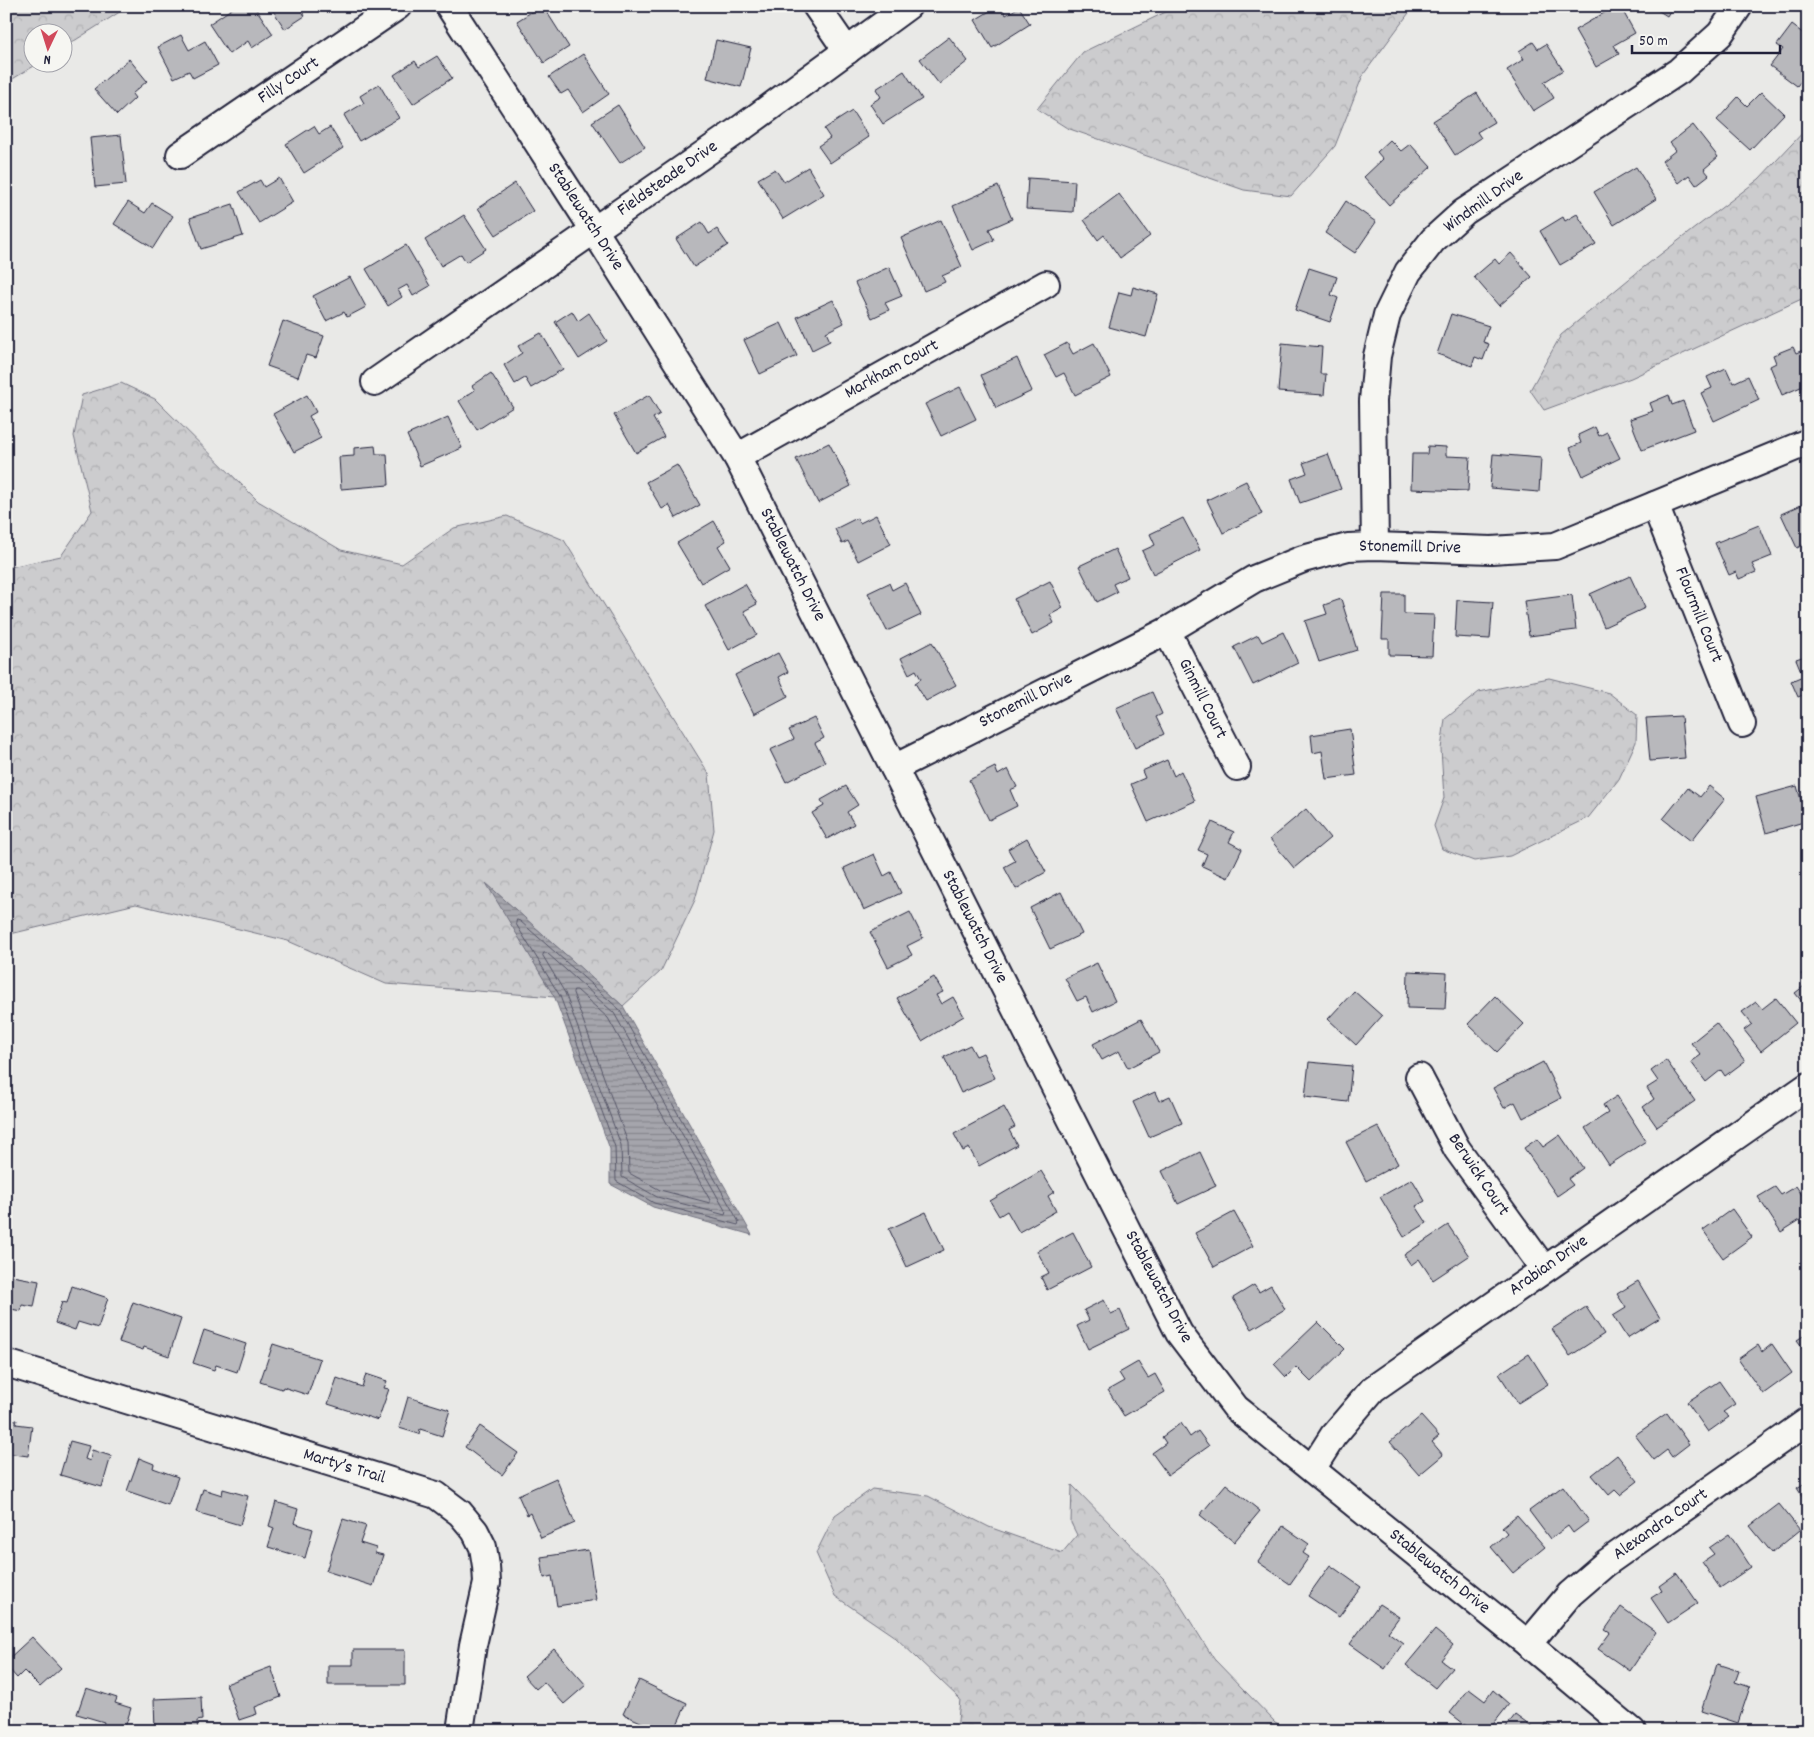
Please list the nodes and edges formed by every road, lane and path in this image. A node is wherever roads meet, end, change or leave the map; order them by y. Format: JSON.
{"nodes":[{"id":1,"x":398,"y":6,"type":"edge"},
{"id":2,"x":449,"y":6,"type":"edge"},
{"id":3,"x":816,"y":6,"type":"edge"},
{"id":4,"x":908,"y":6,"type":"edge"},
{"id":5,"x":1739,"y":6,"type":"edge"},
{"id":6,"x":847,"y":51,"type":"junction"},
{"id":7,"x":180,"y":155,"type":"dead end"},
{"id":8,"x":594,"y":230,"type":"junction"},
{"id":9,"x":1046,"y":284,"type":"dead end"},
{"id":10,"x":376,"y":382,"type":"dead end"},
{"id":11,"x":1808,"y":442,"type":"edge"},
{"id":12,"x":738,"y":456,"type":"junction"},
{"id":13,"x":1655,"y":505,"type":"junction"},
{"id":14,"x":1375,"y":546,"type":"junction"},
{"id":15,"x":1167,"y":630,"type":"junction"},
{"id":16,"x":1742,"y":724,"type":"dead end"},
{"id":17,"x":1237,"y":767,"type":"dead end"},
{"id":18,"x":894,"y":768,"type":"junction"},
{"id":19,"x":1419,"y":1077,"type":"dead end"},
{"id":20,"x":1808,"y":1086,"type":"edge"},
{"id":21,"x":1544,"y":1269,"type":"junction"},
{"id":22,"x":6,"y":1362,"type":"edge"},
{"id":23,"x":1808,"y":1421,"type":"edge"},
{"id":24,"x":1312,"y":1469,"type":"junction"},
{"id":25,"x":1528,"y":1644,"type":"junction"},
{"id":26,"x":460,"y":1731,"type":"edge"},
{"id":27,"x":1632,"y":1731,"type":"edge"}],
"edges":[{"from":1,"to":7,"type":"street","name":"Filly Court"},
{"from":2,"to":8,"type":"street","name":"Stablewatch Drive"},
{"from":3,"to":6,"type":"street"},
{"from":4,"to":6,"type":"street","name":"Fieldsteade Drive"},
{"from":5,"to":14,"type":"street","name":"Windmill Drive"},
{"from":6,"to":8,"type":"street","name":"Fieldsteade Drive"},
{"from":8,"to":10,"type":"street","name":"Fieldsteade Drive"},
{"from":8,"to":12,"type":"street","name":"Stablewatch Drive"},
{"from":9,"to":12,"type":"street","name":"Markham Court"},
{"from":11,"to":13,"type":"street","name":"Stonemill Drive"},
{"from":12,"to":18,"type":"street","name":"Stablewatch Drive"},
{"from":13,"to":14,"type":"street","name":"Stonemill Drive"},
{"from":13,"to":16,"type":"street","name":"Flourmill Court"},
{"from":14,"to":15,"type":"street","name":"Stonemill Drive"},
{"from":15,"to":17,"type":"street","name":"Ginmill Court"},
{"from":15,"to":18,"type":"street","name":"Stonemill Drive"},
{"from":18,"to":24,"type":"street","name":"Stablewatch Drive"},
{"from":19,"to":21,"type":"street","name":"Berwick Court"},
{"from":20,"to":21,"type":"street","name":"Arabian Drive"},
{"from":21,"to":24,"type":"street","name":"Arabian Drive"},
{"from":22,"to":26,"type":"street","name":"Marty’s Trail"},
{"from":23,"to":25,"type":"street","name":"Alexandra Court"},
{"from":24,"to":25,"type":"street","name":"Stablewatch Drive"},
{"from":25,"to":27,"type":"street","name":"Stablewatch Drive"}]}
